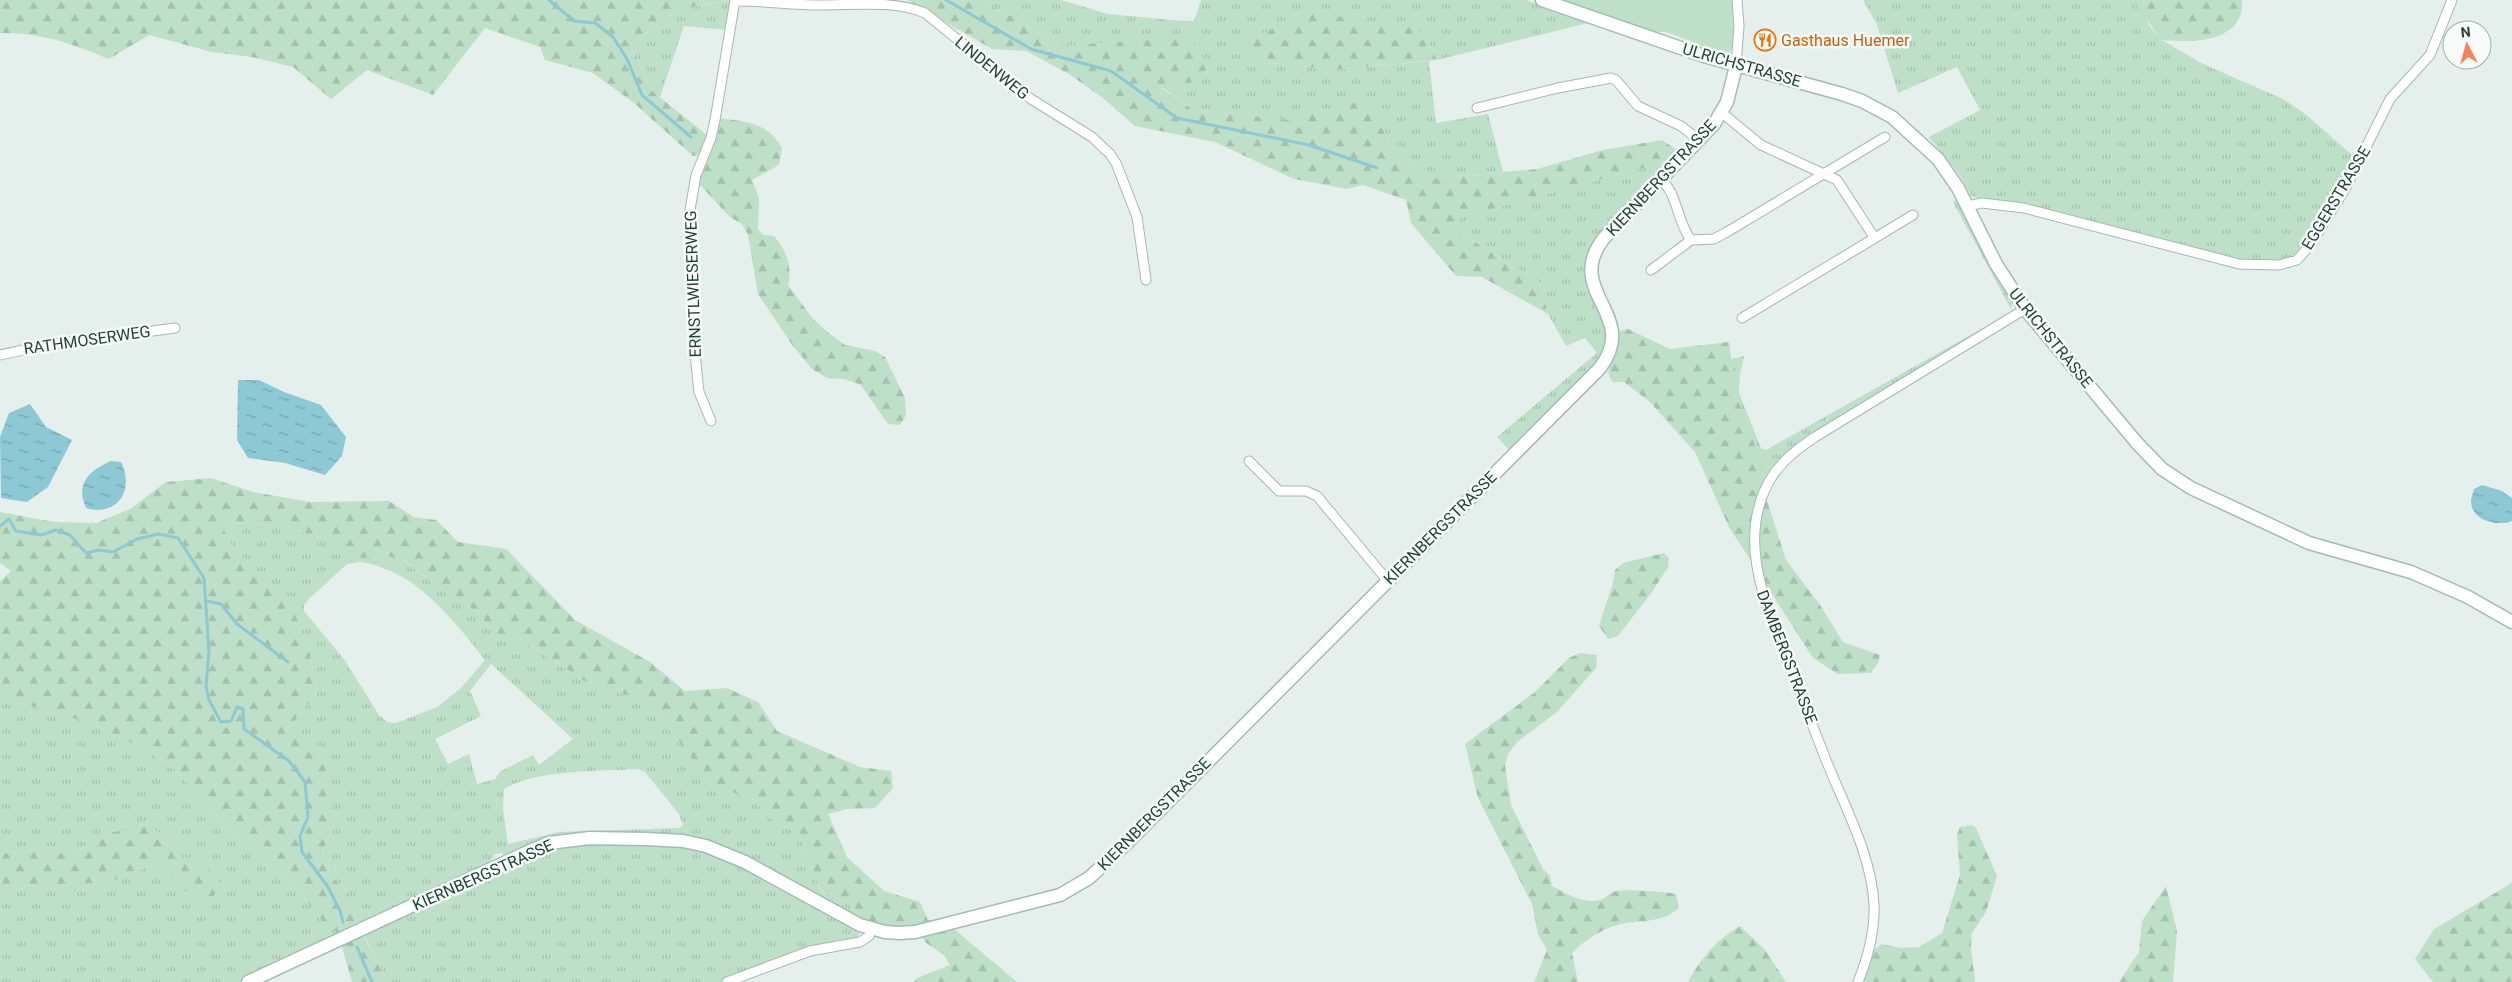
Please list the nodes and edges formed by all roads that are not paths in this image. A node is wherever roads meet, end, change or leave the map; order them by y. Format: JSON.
{"nodes":[{"id":1,"x":736,"y":0,"type":"edge"},
{"id":2,"x":1542,"y":0,"type":"edge"},
{"id":3,"x":1737,"y":0,"type":"edge"},
{"id":4,"x":2452,"y":0,"type":"edge"},
{"id":5,"x":1736,"y":66,"type":"junction"},
{"id":6,"x":1477,"y":108,"type":"dead end"},
{"id":7,"x":1721,"y":112,"type":"junction"},
{"id":8,"x":1885,"y":137,"type":"dead end"},
{"id":9,"x":1699,"y":140,"type":"junction"},
{"id":10,"x":1827,"y":174,"type":"junction"},
{"id":11,"x":1661,"y":179,"type":"junction"},
{"id":12,"x":1967,"y":206,"type":"junction"},
{"id":13,"x":1913,"y":215,"type":"dead end"},
{"id":14,"x":1874,"y":237,"type":"junction"},
{"id":15,"x":1691,"y":240,"type":"junction"},
{"id":16,"x":1651,"y":270,"type":"dead end"},
{"id":17,"x":1146,"y":280,"type":"dead end"},
{"id":18,"x":2025,"y":309,"type":"junction"},
{"id":19,"x":1742,"y":318,"type":"dead end"},
{"id":20,"x":175,"y":328,"type":"dead end"},
{"id":21,"x":0,"y":356,"type":"edge"},
{"id":22,"x":711,"y":421,"type":"dead end"},
{"id":23,"x":1249,"y":462,"type":"dead end"},
{"id":24,"x":1387,"y":580,"type":"junction"},
{"id":25,"x":2512,"y":622,"type":"edge"},
{"id":26,"x":871,"y":929,"type":"junction"},
{"id":27,"x":248,"y":982,"type":"edge"},
{"id":28,"x":727,"y":982,"type":"edge"},
{"id":29,"x":1858,"y":982,"type":"edge"}],
"edges":[{"from":1,"to":17,"type":"street","name":"LINDENWEG"},
{"from":1,"to":22,"type":"street","name":"ERNSTLWIESERWEG"},
{"from":2,"to":5,"type":"street","name":"ULRICHSTRASSE"},
{"from":3,"to":5,"type":"street"},
{"from":4,"to":12,"type":"street","name":"EGGERSTRASSE"},
{"from":5,"to":7,"type":"street","name":"KIERNBERGSTRASSE"},
{"from":5,"to":12,"type":"street","name":"ULRICHSTRASSE"},
{"from":6,"to":9,"type":"street"},
{"from":7,"to":9,"type":"street","name":"KIERNBERGSTRASSE"},
{"from":7,"to":10,"type":"street"},
{"from":8,"to":10,"type":"street"},
{"from":9,"to":11,"type":"street","name":"KIERNBERGSTRASSE"},
{"from":10,"to":14,"type":"street"},
{"from":10,"to":15,"type":"street"},
{"from":11,"to":15,"type":"street"},
{"from":11,"to":24,"type":"street","name":"KIERNBERGSTRASSE"},
{"from":12,"to":18,"type":"street","name":"ULRICHSTRASSE"},
{"from":13,"to":14,"type":"street"},
{"from":14,"to":19,"type":"street"},
{"from":15,"to":16,"type":"street"},
{"from":18,"to":25,"type":"street","name":"ULRICHSTRASSE"},
{"from":18,"to":29,"type":"street","name":"DAMBERGSTRASSE"},
{"from":20,"to":21,"type":"street","name":"RATHMOSERWEG"},
{"from":23,"to":24,"type":"street"},
{"from":24,"to":26,"type":"street","name":"KIERNBERGSTRASSE"},
{"from":26,"to":27,"type":"street","name":"KIERNBERGSTRASSE"},
{"from":26,"to":28,"type":"street"}]}
